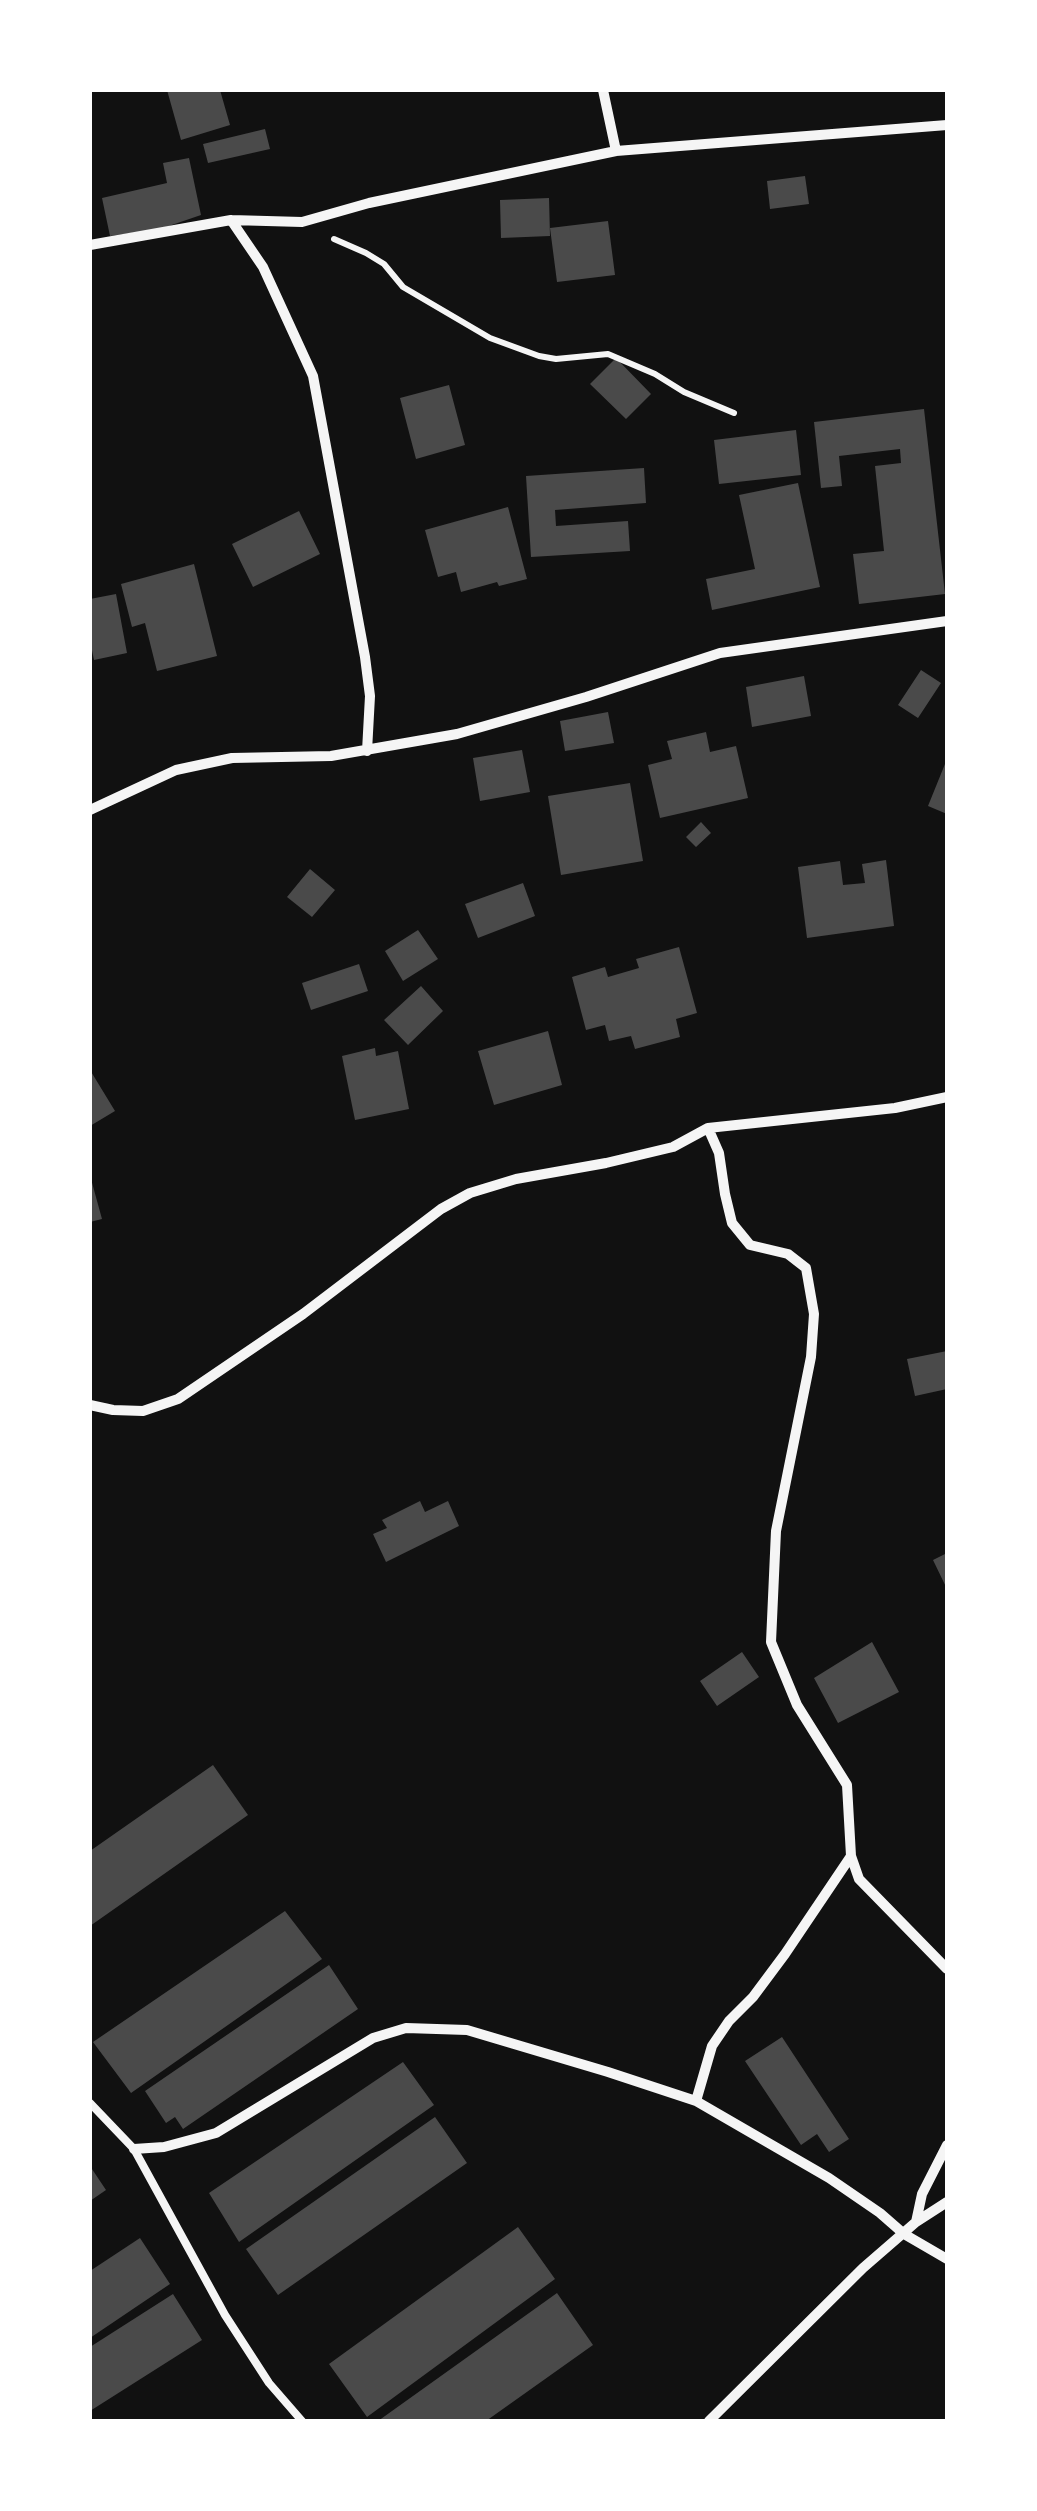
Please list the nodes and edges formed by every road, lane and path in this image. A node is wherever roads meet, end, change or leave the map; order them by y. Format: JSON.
{"nodes":[{"id":1,"x":603,"y":90,"type":"edge"},
{"id":2,"x":947,"y":124,"type":"edge"},
{"id":3,"x":616,"y":150,"type":"junction"},
{"id":4,"x":232,"y":220,"type":"junction"},
{"id":5,"x":302,"y":222,"type":"junction"},
{"id":6,"x":90,"y":245,"type":"edge"},
{"id":7,"x":734,"y":413,"type":"dead end"},
{"id":8,"x":947,"y":621,"type":"edge"},
{"id":9,"x":368,"y":751,"type":"junction"},
{"id":10,"x":90,"y":810,"type":"edge"},
{"id":11,"x":947,"y":1097,"type":"edge"},
{"id":12,"x":708,"y":1128,"type":"junction"},
{"id":13,"x":90,"y":1406,"type":"edge"},
{"id":14,"x":851,"y":1856,"type":"junction"},
{"id":15,"x":947,"y":1969,"type":"edge"},
{"id":16,"x":696,"y":2101,"type":"junction"},
{"id":17,"x":90,"y":2103,"type":"edge"},
{"id":18,"x":947,"y":2145,"type":"edge"},
{"id":19,"x":134,"y":2150,"type":"junction"},
{"id":20,"x":947,"y":2202,"type":"edge"},
{"id":21,"x":916,"y":2222,"type":"junction"},
{"id":22,"x":904,"y":2234,"type":"junction"},
{"id":23,"x":947,"y":2259,"type":"edge"},
{"id":24,"x":302,"y":2421,"type":"edge"},
{"id":25,"x":710,"y":2421,"type":"edge"}],
"edges":[{"from":1,"to":3,"type":"street"},
{"from":2,"to":3,"type":"street"},
{"from":3,"to":5,"type":"street"},
{"from":4,"to":5,"type":"street"},
{"from":4,"to":6,"type":"street"},
{"from":4,"to":9,"type":"street"},
{"from":5,"to":7,"type":"path"},
{"from":8,"to":9,"type":"street"},
{"from":9,"to":10,"type":"street"},
{"from":11,"to":12,"type":"street"},
{"from":12,"to":13,"type":"street"},
{"from":12,"to":14,"type":"street"},
{"from":14,"to":15,"type":"street"},
{"from":14,"to":16,"type":"street"},
{"from":16,"to":19,"type":"street"},
{"from":16,"to":22,"type":"street"},
{"from":17,"to":19,"type":"lane"},
{"from":18,"to":21,"type":"street"},
{"from":19,"to":24,"type":"lane"},
{"from":20,"to":21,"type":"street"},
{"from":21,"to":22,"type":"street"},
{"from":22,"to":23,"type":"street"},
{"from":22,"to":25,"type":"street"}]}
